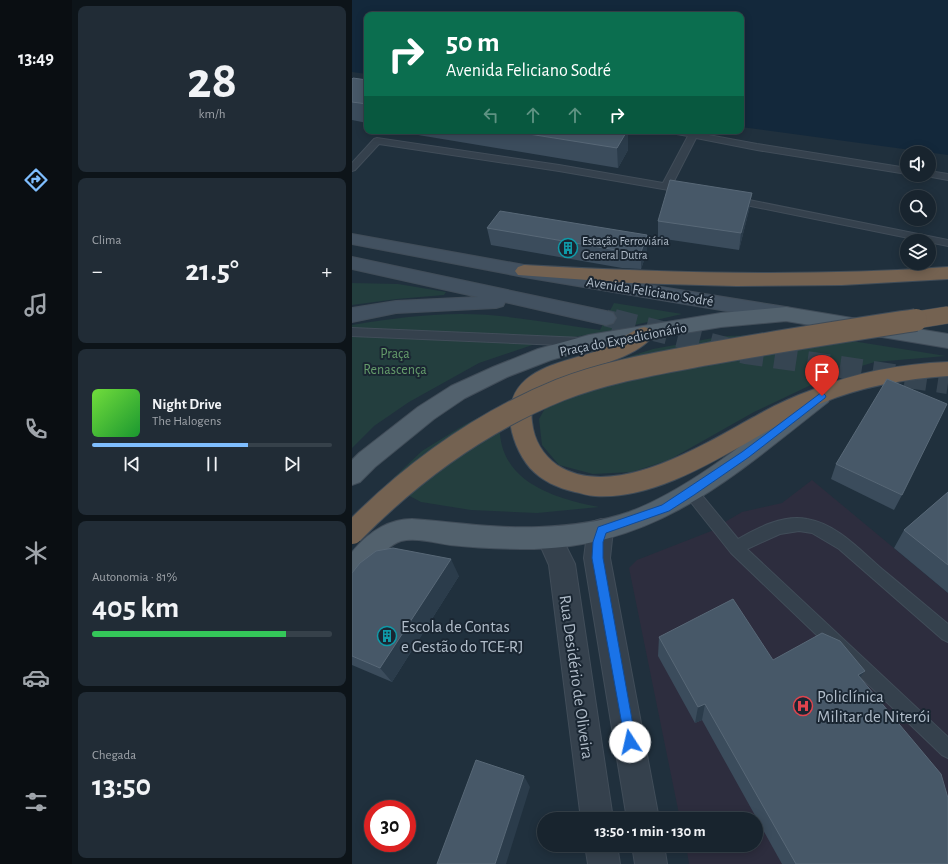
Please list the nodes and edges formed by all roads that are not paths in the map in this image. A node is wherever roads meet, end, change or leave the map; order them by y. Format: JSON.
{"nodes":[{"id":1,"x":688,"y":134,"type":"edge"},
{"id":2,"x":693,"y":135,"type":"junction"},
{"id":3,"x":352,"y":151,"type":"edge"},
{"id":4,"x":366,"y":153,"type":"junction"},
{"id":5,"x":352,"y":168,"type":"edge"},
{"id":6,"x":900,"y":170,"type":"edge"},
{"id":7,"x":936,"y":175,"type":"edge"},
{"id":8,"x":948,"y":177,"type":"edge"},
{"id":9,"x":667,"y":185,"type":"junction"},
{"id":10,"x":698,"y":192,"type":"edge"},
{"id":11,"x":721,"y":198,"type":"edge"},
{"id":12,"x":352,"y":239,"type":"edge"},
{"id":13,"x":948,"y":243,"type":"edge"},
{"id":14,"x":352,"y":263,"type":"edge"},
{"id":15,"x":524,"y":271,"type":"junction"},
{"id":16,"x":948,"y":273,"type":"edge"},
{"id":17,"x":525,"y":300,"type":"junction"},
{"id":18,"x":786,"y":314,"type":"junction"},
{"id":19,"x":948,"y":314,"type":"edge"},
{"id":20,"x":352,"y":315,"type":"edge"},
{"id":21,"x":606,"y":318,"type":"tunnel mouth"},
{"id":22,"x":352,"y":332,"type":"edge"},
{"id":23,"x":644,"y":334,"type":"junction"},
{"id":24,"x":948,"y":341,"type":"edge"},
{"id":25,"x":589,"y":342,"type":"junction"},
{"id":26,"x":948,"y":370,"type":"edge"},
{"id":27,"x":822,"y":396,"type":"junction"},
{"id":28,"x":352,"y":476,"type":"edge"},
{"id":29,"x":691,"y":492,"type":"junction"},
{"id":30,"x":601,"y":530,"type":"junction"},
{"id":31,"x":352,"y":533,"type":"edge"},
{"id":32,"x":549,"y":538,"type":"junction"},
{"id":33,"x":736,"y":548,"type":"junction"},
{"id":34,"x":352,"y":572,"type":"edge"},
{"id":35,"x":948,"y":634,"type":"edge"},
{"id":36,"x":948,"y":750,"type":"edge"},
{"id":37,"x":596,"y":812,"type":"edge"},
{"id":38,"x":642,"y":812,"type":"edge"},
{"id":39,"x":602,"y":852,"type":"edge"},
{"id":40,"x":649,"y":852,"type":"edge"},
{"id":41,"x":604,"y":864,"type":"edge"},
{"id":42,"x":651,"y":864,"type":"edge"}],
"edges":[{"from":1,"to":2,"type":"lane"},
{"from":2,"to":6,"type":"lane"},
{"from":2,"to":9,"type":"lane"},
{"from":3,"to":4,"type":"lane"},
{"from":4,"to":5,"type":"lane"},
{"from":4,"to":9,"type":"lane"},
{"from":7,"to":8,"type":"lane"},
{"from":9,"to":10,"type":"lane"},
{"from":11,"to":13,"type":"lane"},
{"from":12,"to":15,"type":"main road","name":"Avenida Feliciano Sodré"},
{"from":14,"to":17,"type":"main road"},
{"from":15,"to":16,"type":"highway"},
{"from":15,"to":18,"type":"main road","name":"Avenida Feliciano Sodré"},
{"from":17,"to":20,"type":"main road"},
{"from":17,"to":21,"type":"main road"},
{"from":18,"to":23,"type":"main road","name":"Praça do Expedicionário"},
{"from":18,"to":24,"type":"main road","name":"Avenida Feliciano Sodré"},
{"from":19,"to":31,"type":"highway","bridge":true},
{"from":22,"to":25,"type":"lane"},
{"from":23,"to":25,"type":"main road","name":"Praça do Expedicionário"},
{"from":23,"to":27,"type":"highway"},
{"from":25,"to":28,"type":"main road","name":"Praça do Expedicionário"},
{"from":26,"to":27,"type":"highway"},
{"from":27,"to":29,"type":"main road"},
{"from":29,"to":30,"type":"main road"},
{"from":29,"to":33,"type":"lane"},
{"from":30,"to":32,"type":"main road"},
{"from":30,"to":38,"type":"street"},
{"from":32,"to":34,"type":"main road"},
{"from":32,"to":37,"type":"street","name":"Rua Desidério de Oliveira"},
{"from":33,"to":35,"type":"lane"},
{"from":33,"to":36,"type":"lane"},
{"from":39,"to":41,"type":"street"},
{"from":40,"to":42,"type":"street"}]}
